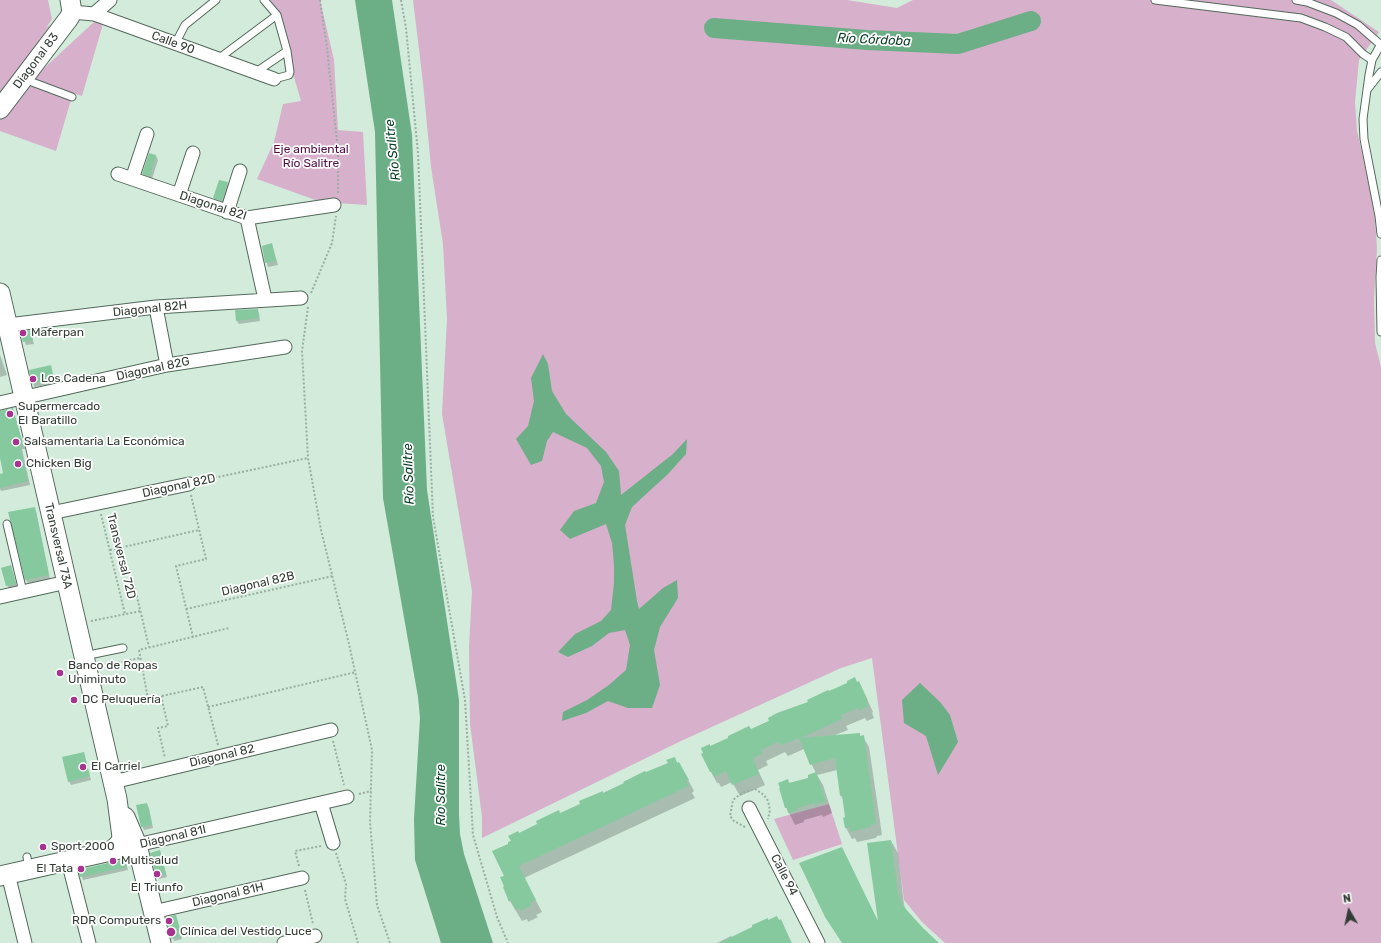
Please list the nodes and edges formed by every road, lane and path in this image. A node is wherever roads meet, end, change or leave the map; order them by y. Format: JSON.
{"nodes":[{"id":1,"x":110,"y":0,"type":"edge"},
{"id":2,"x":216,"y":0,"type":"edge"},
{"id":3,"x":264,"y":0,"type":"edge"},
{"id":4,"x":320,"y":0,"type":"edge"},
{"id":5,"x":401,"y":0,"type":"edge"},
{"id":6,"x":1160,"y":0,"type":"edge"},
{"id":7,"x":1296,"y":0,"type":"edge"},
{"id":8,"x":71,"y":6,"type":"edge"},
{"id":9,"x":94,"y":14,"type":"junction"},
{"id":10,"x":277,"y":15,"type":"junction"},
{"id":11,"x":174,"y":44,"type":"junction"},
{"id":12,"x":1381,"y":45,"type":"edge"},
{"id":13,"x":287,"y":52,"type":"junction"},
{"id":14,"x":218,"y":59,"type":"junction"},
{"id":15,"x":1372,"y":60,"type":"junction"},
{"id":16,"x":256,"y":72,"type":"junction"},
{"id":17,"x":1381,"y":72,"type":"edge"},
{"id":18,"x":22,"y":79,"type":"junction"},
{"id":19,"x":274,"y":79,"type":"joint"},
{"id":20,"x":1366,"y":92,"type":"junction"},
{"id":21,"x":72,"y":97,"type":"dead end"},
{"id":22,"x":0,"y":109,"type":"edge"},
{"id":23,"x":147,"y":134,"type":"dead end"},
{"id":24,"x":193,"y":153,"type":"dead end"},
{"id":25,"x":240,"y":171,"type":"dead end"},
{"id":26,"x":118,"y":174,"type":"dead end"},
{"id":27,"x":132,"y":179,"type":"junction"},
{"id":28,"x":179,"y":195,"type":"junction"},
{"id":29,"x":336,"y":205,"type":"junction"},
{"id":30,"x":227,"y":212,"type":"junction"},
{"id":31,"x":248,"y":218,"type":"junction"},
{"id":32,"x":1381,"y":234,"type":"edge"},
{"id":33,"x":1381,"y":260,"type":"edge"},
{"id":34,"x":0,"y":294,"type":"edge"},
{"id":35,"x":265,"y":299,"type":"junction"},
{"id":36,"x":306,"y":300,"type":"junction"},
{"id":37,"x":156,"y":307,"type":"junction"},
{"id":38,"x":4,"y":326,"type":"edge"},
{"id":39,"x":1381,"y":332,"type":"edge"},
{"id":40,"x":285,"y":347,"type":"dead end"},
{"id":41,"x":167,"y":365,"type":"junction"},
{"id":42,"x":24,"y":398,"type":"junction"},
{"id":43,"x":0,"y":404,"type":"edge"},
{"id":44,"x":308,"y":458,"type":"junction"},
{"id":45,"x":189,"y":484,"type":"junction"},
{"id":46,"x":98,"y":503,"type":"junction"},
{"id":47,"x":51,"y":513,"type":"junction"},
{"id":48,"x":7,"y":524,"type":"dead end"},
{"id":49,"x":199,"y":530,"type":"junction"},
{"id":50,"x":110,"y":550,"type":"junction"},
{"id":51,"x":333,"y":576,"type":"junction"},
{"id":52,"x":133,"y":580,"type":"dead end"},
{"id":53,"x":67,"y":582,"type":"junction"},
{"id":54,"x":23,"y":592,"type":"junction"},
{"id":55,"x":0,"y":598,"type":"edge"},
{"id":56,"x":186,"y":609,"type":"junction"},
{"id":57,"x":140,"y":611,"type":"junction"},
{"id":58,"x":125,"y":614,"type":"junction"},
{"id":59,"x":76,"y":624,"type":"junction"},
{"id":60,"x":229,"y":628,"type":"dead end"},
{"id":61,"x":193,"y":637,"type":"junction"},
{"id":62,"x":149,"y":647,"type":"junction"},
{"id":63,"x":123,"y":648,"type":"dead end"},
{"id":64,"x":140,"y":658,"type":"junction"},
{"id":65,"x":85,"y":663,"type":"junction"},
{"id":66,"x":356,"y":672,"type":"junction"},
{"id":67,"x":161,"y":696,"type":"junction"},
{"id":68,"x":208,"y":707,"type":"junction"},
{"id":69,"x":331,"y":730,"type":"joint"},
{"id":70,"x":220,"y":756,"type":"junction"},
{"id":71,"x":168,"y":769,"type":"junction"},
{"id":72,"x":115,"y":790,"type":"junction"},
{"id":73,"x":347,"y":797,"type":"joint"},
{"id":74,"x":321,"y":803,"type":"junction"},
{"id":75,"x":749,"y":808,"type":"dead end"},
{"id":76,"x":333,"y":843,"type":"junction"},
{"id":77,"x":137,"y":845,"type":"junction"},
{"id":78,"x":112,"y":851,"type":"junction"},
{"id":79,"x":68,"y":861,"type":"junction"},
{"id":80,"x":4,"y":875,"type":"edge"},
{"id":81,"x":302,"y":878,"type":"junction"},
{"id":82,"x":154,"y":912,"type":"junction"},
{"id":83,"x":316,"y":936,"type":"joint"},
{"id":84,"x":25,"y":943,"type":"edge"},
{"id":85,"x":89,"y":943,"type":"edge"},
{"id":86,"x":161,"y":943,"type":"edge"},
{"id":87,"x":284,"y":943,"type":"edge"},
{"id":88,"x":358,"y":943,"type":"edge"},
{"id":89,"x":390,"y":943,"type":"edge"},
{"id":90,"x":508,"y":943,"type":"edge"},
{"id":91,"x":818,"y":943,"type":"edge"}],
"edges":[{"from":1,"to":9,"type":"street"},
{"from":2,"to":11,"type":"lane"},
{"from":3,"to":10,"type":"lane"},
{"from":4,"to":29,"type":"path"},
{"from":5,"to":90,"type":"path"},
{"from":6,"to":15,"type":"lane"},
{"from":7,"to":12,"type":"lane"},
{"from":8,"to":9,"type":"street","name":"Calle 90"},
{"from":8,"to":18,"type":"street","name":"Diagonal 83"},
{"from":9,"to":11,"type":"street","name":"Calle 90"},
{"from":10,"to":13,"type":"lane"},
{"from":10,"to":14,"type":"lane"},
{"from":11,"to":14,"type":"street","name":"Calle 90"},
{"from":12,"to":15,"type":"lane"},
{"from":13,"to":16,"type":"lane"},
{"from":13,"to":19,"type":"lane"},
{"from":14,"to":16,"type":"street","name":"Calle 90"},
{"from":15,"to":20,"type":"lane"},
{"from":16,"to":19,"type":"street","name":"Calle 90"},
{"from":17,"to":20,"type":"lane"},
{"from":18,"to":21,"type":"lane"},
{"from":18,"to":22,"type":"street","name":"Diagonal 83"},
{"from":20,"to":32,"type":"lane"},
{"from":23,"to":27,"type":"street"},
{"from":24,"to":28,"type":"street"},
{"from":25,"to":30,"type":"street"},
{"from":26,"to":27,"type":"street","name":"Diagonal 82I"},
{"from":27,"to":28,"type":"street","name":"Diagonal 82I"},
{"from":28,"to":30,"type":"street","name":"Diagonal 82I"},
{"from":29,"to":31,"type":"street","name":"Diagonal 82I"},
{"from":29,"to":36,"type":"path"},
{"from":30,"to":31,"type":"street","name":"Diagonal 82I"},
{"from":31,"to":35,"type":"street"},
{"from":33,"to":39,"type":"lane"},
{"from":34,"to":38,"type":"street","name":"Transversal 73A"},
{"from":35,"to":36,"type":"street","name":"Diagonal 82H"},
{"from":35,"to":37,"type":"street","name":"Diagonal 82H"},
{"from":36,"to":44,"type":"path"},
{"from":37,"to":38,"type":"street","name":"Diagonal 82H"},
{"from":37,"to":41,"type":"street"},
{"from":38,"to":42,"type":"street","name":"Transversal 73A"},
{"from":40,"to":41,"type":"street","name":"Diagonal 82G"},
{"from":41,"to":42,"type":"street","name":"Diagonal 82G"},
{"from":42,"to":43,"type":"street","name":"Diagonal 82G"},
{"from":42,"to":47,"type":"street","name":"Transversal 73A"},
{"from":44,"to":45,"type":"path","name":"Diagonal 82D"},
{"from":44,"to":51,"type":"path"},
{"from":45,"to":46,"type":"street","name":"Diagonal 82D"},
{"from":45,"to":49,"type":"path"},
{"from":46,"to":47,"type":"street","name":"Diagonal 82D"},
{"from":46,"to":50,"type":"path","name":"Transversal 72D"},
{"from":47,"to":53,"type":"street","name":"Transversal 73A"},
{"from":48,"to":54,"type":"lane"},
{"from":49,"to":50,"type":"path"},
{"from":49,"to":56,"type":"path"},
{"from":50,"to":58,"type":"path","name":"Transversal 72D"},
{"from":51,"to":56,"type":"path","name":"Diagonal 82B"},
{"from":51,"to":66,"type":"path"},
{"from":52,"to":57,"type":"path","name":"Transversal 72D"},
{"from":53,"to":54,"type":"street"},
{"from":53,"to":59,"type":"street","name":"Transversal 73A"},
{"from":54,"to":55,"type":"street"},
{"from":56,"to":61,"type":"path"},
{"from":57,"to":58,"type":"path"},
{"from":57,"to":62,"type":"path","name":"Transversal 72D"},
{"from":58,"to":59,"type":"path"},
{"from":59,"to":65,"type":"street","name":"Transversal 73A"},
{"from":60,"to":61,"type":"path"},
{"from":61,"to":62,"type":"path"},
{"from":62,"to":64,"type":"path"},
{"from":63,"to":65,"type":"lane"},
{"from":64,"to":65,"type":"path"},
{"from":64,"to":67,"type":"path"},
{"from":65,"to":72,"type":"street","name":"Transversal 73A"},
{"from":66,"to":68,"type":"path"},
{"from":66,"to":89,"type":"path"},
{"from":67,"to":68,"type":"path"},
{"from":67,"to":71,"type":"path"},
{"from":68,"to":70,"type":"path"},
{"from":69,"to":70,"type":"street","name":"Diagonal 82"},
{"from":69,"to":73,"type":"path"},
{"from":70,"to":71,"type":"street","name":"Diagonal 82"},
{"from":71,"to":72,"type":"street","name":"Diagonal 82"},
{"from":72,"to":77,"type":"street","name":"Transversal 73A"},
{"from":72,"to":78,"type":"street","name":"Transversal 73A"},
{"from":73,"to":74,"type":"street","name":"Diagonal 81I"},
{"from":74,"to":76,"type":"street"},
{"from":74,"to":77,"type":"street","name":"Diagonal 81I"},
{"from":75,"to":91,"type":"street","name":"Calle 94"},
{"from":76,"to":81,"type":"path"},
{"from":76,"to":88,"type":"path"},
{"from":77,"to":78,"type":"street","name":"Diagonal 81I"},
{"from":77,"to":82,"type":"street","name":"Transversal 73A"},
{"from":78,"to":79,"type":"street","name":"Diagonal 81I"},
{"from":79,"to":80,"type":"street","name":"Diagonal 81I"},
{"from":79,"to":85,"type":"street"},
{"from":80,"to":84,"type":"street"},
{"from":81,"to":82,"type":"street","name":"Diagonal 81H"},
{"from":81,"to":83,"type":"path"},
{"from":82,"to":86,"type":"street","name":"Transversal 73A"},
{"from":83,"to":87,"type":"street"}]}
